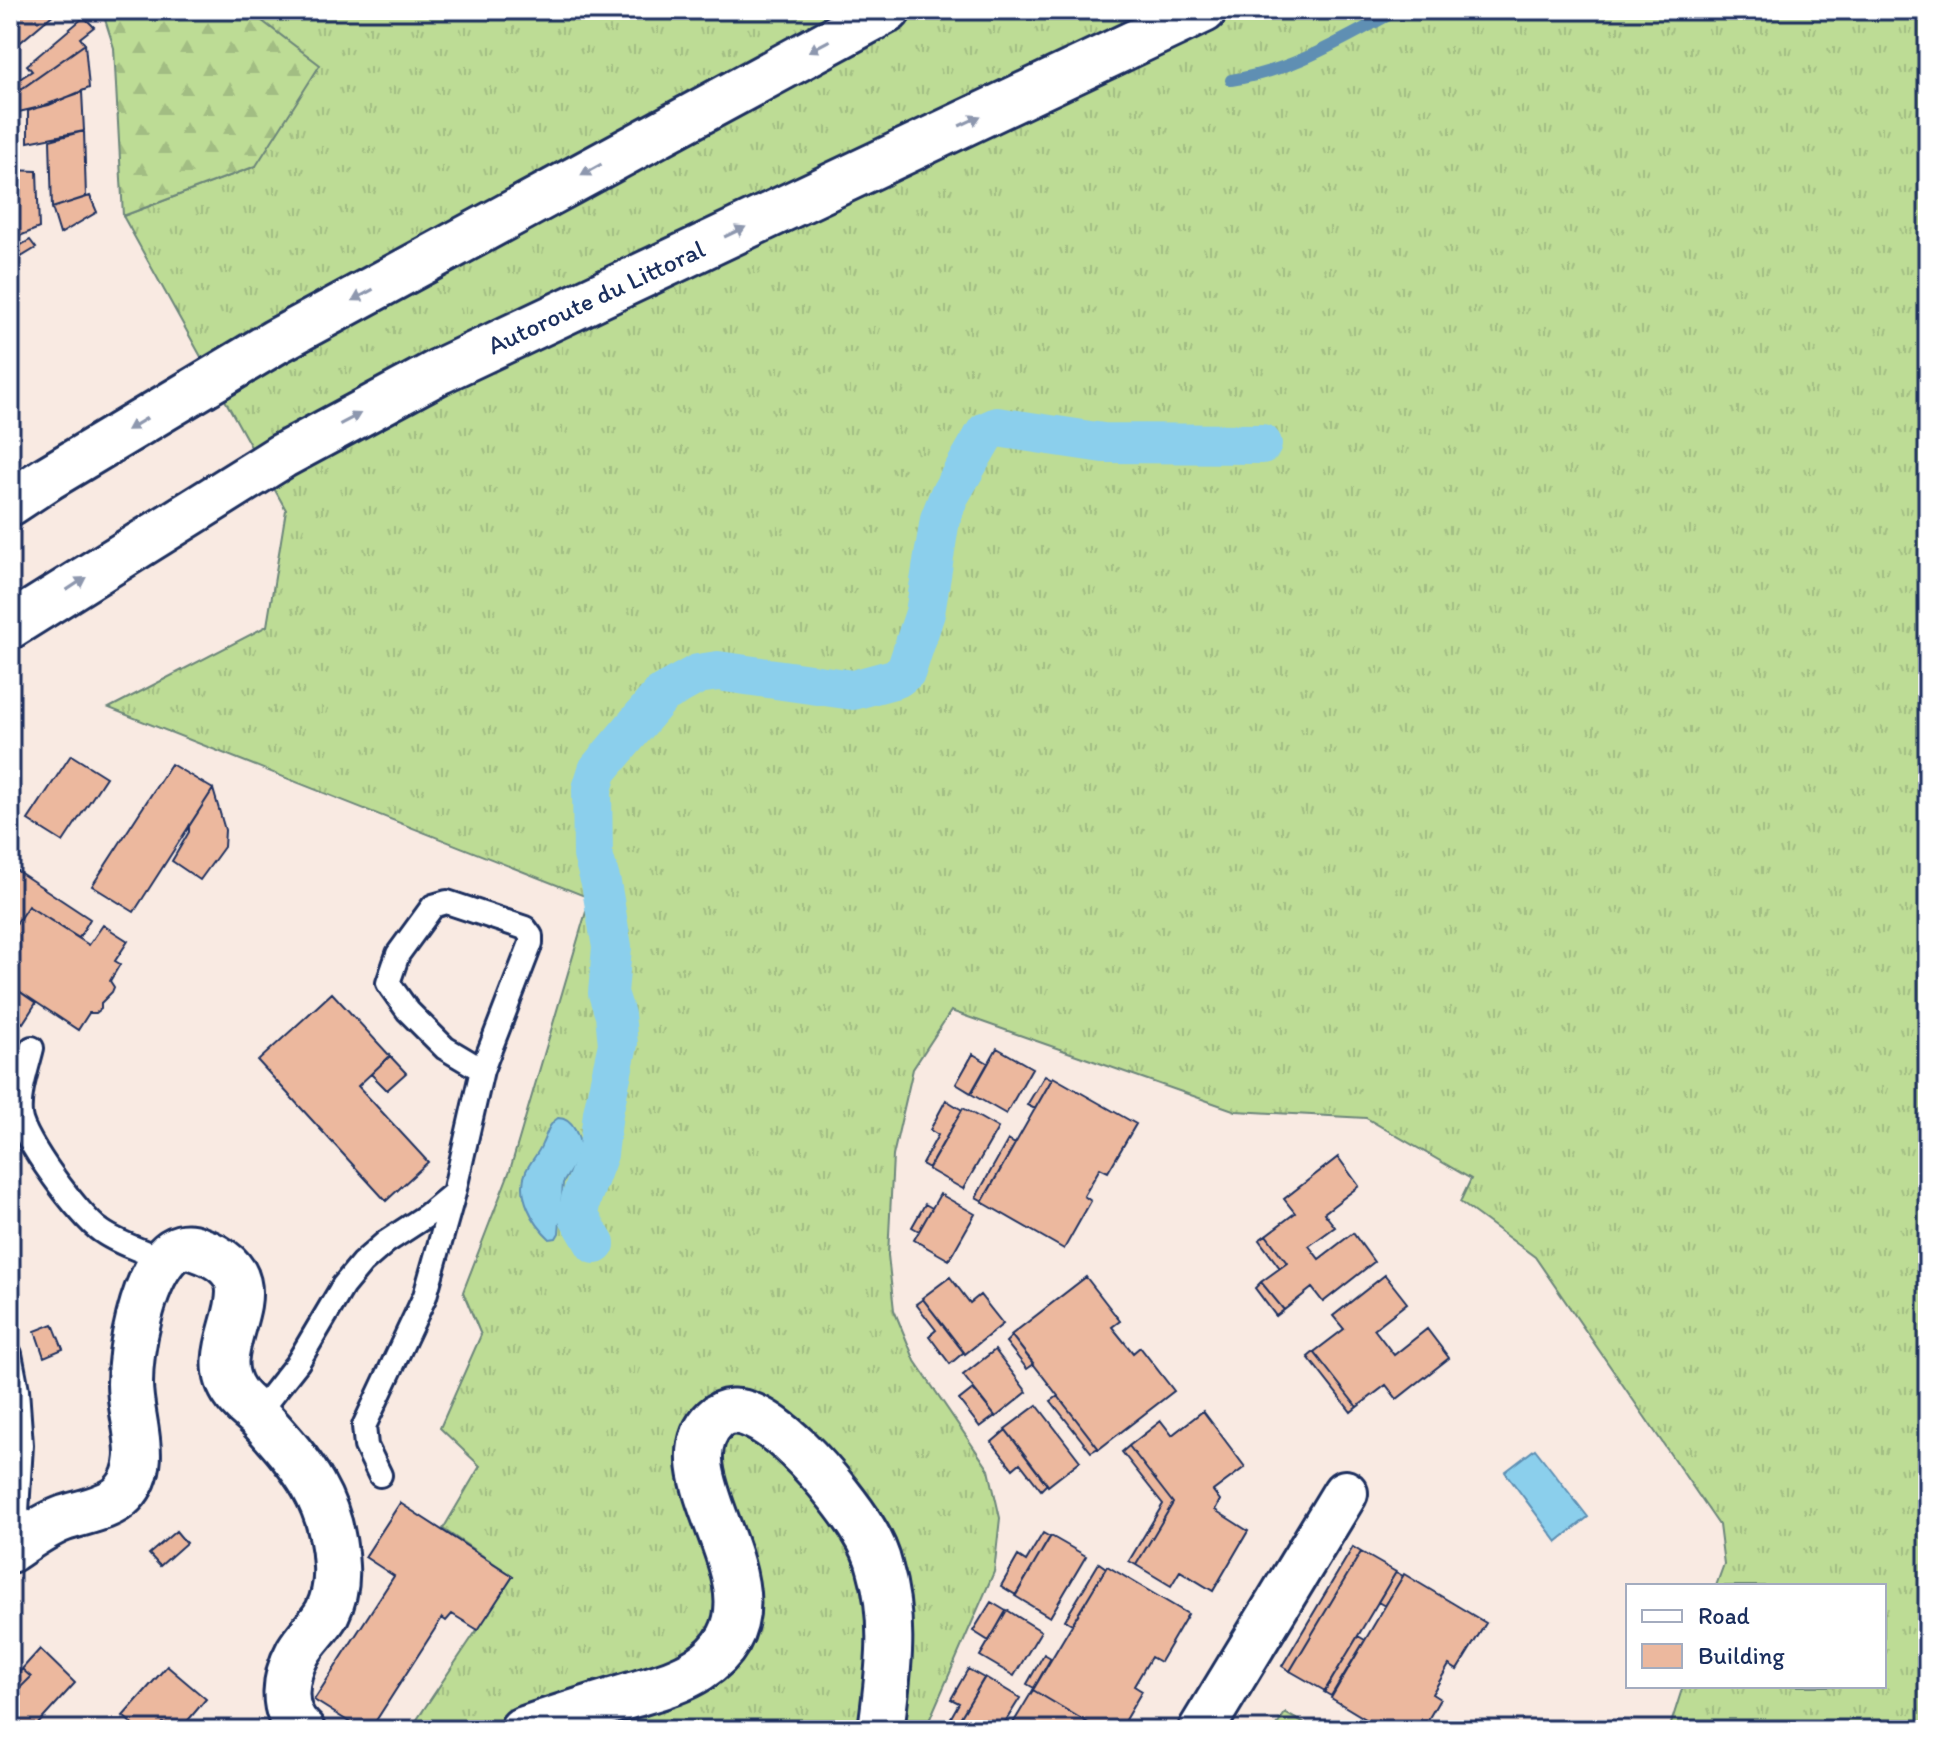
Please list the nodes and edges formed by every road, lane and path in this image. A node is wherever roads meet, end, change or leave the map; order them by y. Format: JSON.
{"nodes":[{"id":1,"x":888,"y":10,"type":"edge"},
{"id":2,"x":1204,"y":10,"type":"edge"},
{"id":3,"x":10,"y":503,"type":"edge"},
{"id":4,"x":10,"y":626,"type":"edge"},
{"id":5,"x":32,"y":1048,"type":"dead end"},
{"id":6,"x":482,"y":1070,"type":"junction"},
{"id":7,"x":454,"y":1193,"type":"junction"},
{"id":8,"x":164,"y":1260,"type":"junction"},
{"id":9,"x":10,"y":1354,"type":"edge"},
{"id":10,"x":257,"y":1414,"type":"junction"},
{"id":11,"x":380,"y":1475,"type":"dead end"},
{"id":12,"x":1345,"y":1493,"type":"dead end"},
{"id":13,"x":18,"y":1545,"type":"edge"},
{"id":14,"x":534,"y":1726,"type":"edge"},
{"id":15,"x":302,"y":1730,"type":"edge"},
{"id":16,"x":881,"y":1730,"type":"edge"},
{"id":17,"x":1201,"y":1730,"type":"edge"}],
"edges":[{"from":1,"to":3,"type":"main road","one_way":true},
{"from":4,"to":2,"type":"main road","name":"Autoroute du Littoral","one_way":true},
{"from":5,"to":8,"type":"lane"},
{"from":6,"to":6,"type":"lane"},
{"from":6,"to":7,"type":"lane"},
{"from":7,"to":10,"type":"lane"},
{"from":7,"to":11,"type":"lane"},
{"from":8,"to":10,"type":"main road"},
{"from":8,"to":13,"type":"main road"},
{"from":9,"to":13,"type":"lane"},
{"from":10,"to":15,"type":"main road"},
{"from":12,"to":17,"type":"main road"},
{"from":14,"to":16,"type":"main road"}]}
